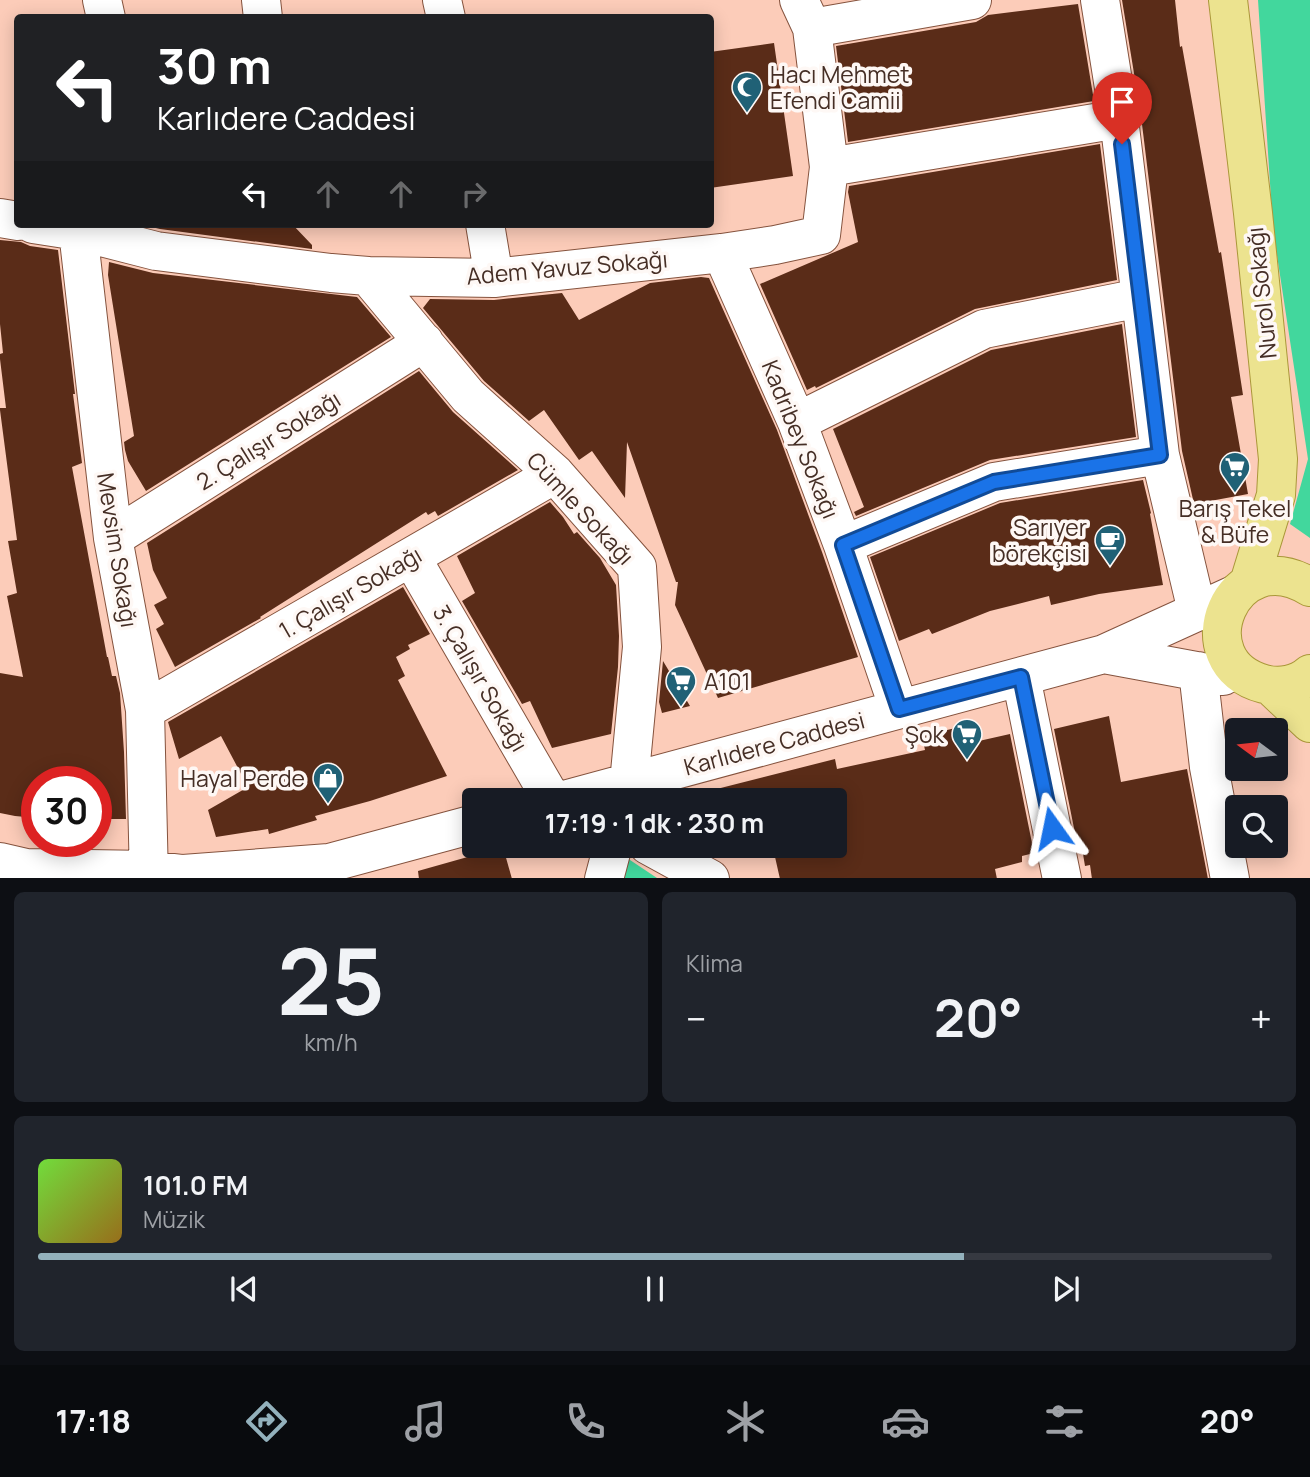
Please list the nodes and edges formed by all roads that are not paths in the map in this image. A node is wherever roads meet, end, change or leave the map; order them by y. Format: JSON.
{"nodes":[{"id":1,"x":972,"y":0,"type":"edge"},
{"id":2,"x":1100,"y":0,"type":"edge"},
{"id":3,"x":1228,"y":0,"type":"edge"},
{"id":4,"x":818,"y":13,"type":"edge"},
{"id":5,"x":1119,"y":118,"type":"junction"},
{"id":6,"x":829,"y":167,"type":"junction"},
{"id":7,"x":56,"y":228,"type":"edge"},
{"id":8,"x":486,"y":228,"type":"edge"},
{"id":9,"x":79,"y":232,"type":"junction"},
{"id":10,"x":153,"y":237,"type":"edge"},
{"id":11,"x":722,"y":253,"type":"junction"},
{"id":12,"x":368,"y":276,"type":"junction"},
{"id":13,"x":494,"y":278,"type":"junction"},
{"id":14,"x":1140,"y":298,"type":"junction"},
{"id":15,"x":424,"y":342,"type":"junction"},
{"id":16,"x":797,"y":422,"type":"junction"},
{"id":17,"x":1160,"y":455,"type":"junction"},
{"id":18,"x":555,"y":474,"type":"junction"},
{"id":19,"x":113,"y":538,"type":"junction"},
{"id":20,"x":843,"y":545,"type":"junction"},
{"id":21,"x":411,"y":557,"type":"junction"},
{"id":22,"x":1310,"y":587,"type":"edge"},
{"id":23,"x":1242,"y":588,"type":"junction"},
{"id":24,"x":1197,"y":611,"type":"junction"},
{"id":25,"x":1104,"y":654,"type":"junction"},
{"id":26,"x":1198,"y":671,"type":"junction"},
{"id":27,"x":1310,"y":674,"type":"edge"},
{"id":28,"x":1021,"y":677,"type":"junction"},
{"id":29,"x":1263,"y":684,"type":"junction"},
{"id":30,"x":899,"y":709,"type":"junction"},
{"id":31,"x":145,"y":710,"type":"junction"},
{"id":32,"x":1310,"y":723,"type":"edge"},
{"id":33,"x":545,"y":788,"type":"edge"},
{"id":34,"x":627,"y":788,"type":"edge"},
{"id":35,"x":640,"y":788,"type":"edge"},
{"id":36,"x":462,"y":828,"type":"edge"},
{"id":37,"x":609,"y":858,"type":"edge"},
{"id":38,"x":672,"y":858,"type":"edge"},
{"id":39,"x":17,"y":870,"type":"edge"},
{"id":40,"x":330,"y":871,"type":"edge"},
{"id":41,"x":149,"y":874,"type":"edge"},
{"id":42,"x":604,"y":878,"type":"edge"},
{"id":43,"x":710,"y":878,"type":"edge"},
{"id":44,"x":1062,"y":878,"type":"edge"},
{"id":45,"x":1230,"y":878,"type":"edge"}],
"edges":[{"from":1,"to":4,"type":"street"},
{"from":2,"to":5,"type":"street"},
{"from":3,"to":23,"type":"main road","name":"Nurol Sokağı"},
{"from":4,"to":6,"type":"street","name":"Adem Yavuz Sokağı"},
{"from":5,"to":6,"type":"street"},
{"from":5,"to":14,"type":"street"},
{"from":6,"to":11,"type":"street","name":"Adem Yavuz Sokağı"},
{"from":7,"to":9,"type":"street","name":"Adem Yavuz Sokağı"},
{"from":8,"to":13,"type":"street"},
{"from":9,"to":10,"type":"street","name":"Adem Yavuz Sokağı"},
{"from":9,"to":19,"type":"street","name":"Mevsim Sokağı"},
{"from":10,"to":12,"type":"street","name":"Adem Yavuz Sokağı"},
{"from":11,"to":13,"type":"street","name":"Adem Yavuz Sokağı"},
{"from":11,"to":16,"type":"street","name":"Kadribey Sokağı"},
{"from":12,"to":13,"type":"street","name":"Adem Yavuz Sokağı"},
{"from":12,"to":15,"type":"street","name":"Cümle Sokağı"},
{"from":14,"to":16,"type":"street"},
{"from":14,"to":17,"type":"street"},
{"from":15,"to":18,"type":"street","name":"Cümle Sokağı"},
{"from":15,"to":19,"type":"street","name":"2. Çalışır Sokağı"},
{"from":16,"to":20,"type":"street","name":"Kadribey Sokağı"},
{"from":17,"to":20,"type":"street"},
{"from":17,"to":24,"type":"street"},
{"from":18,"to":21,"type":"street","name":"1. Çalışır Sokağı"},
{"from":18,"to":34,"type":"street","name":"Cümle Sokağı"},
{"from":19,"to":31,"type":"street","name":"Mevsim Sokağı"},
{"from":20,"to":30,"type":"street","name":"Kadribey Sokağı"},
{"from":21,"to":31,"type":"street","name":"1. Çalışır Sokağı"},
{"from":21,"to":33,"type":"street","name":"3. Çalışır Sokağı"},
{"from":22,"to":23,"type":"main road"},
{"from":23,"to":24,"type":"street","name":"Karlıdere Caddesi"},
{"from":23,"to":29,"type":"main road","name":"Nurol Sokağı"},
{"from":24,"to":25,"type":"street","name":"Karlıdere Caddesi"},
{"from":25,"to":26,"type":"street","name":"Karlıdere Caddesi"},
{"from":25,"to":28,"type":"street","name":"Karlıdere Caddesi"},
{"from":26,"to":29,"type":"street","name":"Karlıdere Caddesi"},
{"from":26,"to":45,"type":"street"},
{"from":27,"to":29,"type":"main road"},
{"from":28,"to":30,"type":"street","name":"Karlıdere Caddesi"},
{"from":28,"to":44,"type":"street"},
{"from":29,"to":32,"type":"main road","name":"Nurol Sokağı"},
{"from":30,"to":35,"type":"street","name":"Karlıdere Caddesi"},
{"from":31,"to":41,"type":"street","name":"Mevsim Sokağı"},
{"from":36,"to":40,"type":"street"},
{"from":37,"to":42,"type":"street"},
{"from":38,"to":43,"type":"street"},
{"from":39,"to":41,"type":"street"},
{"from":40,"to":41,"type":"street"}]}
